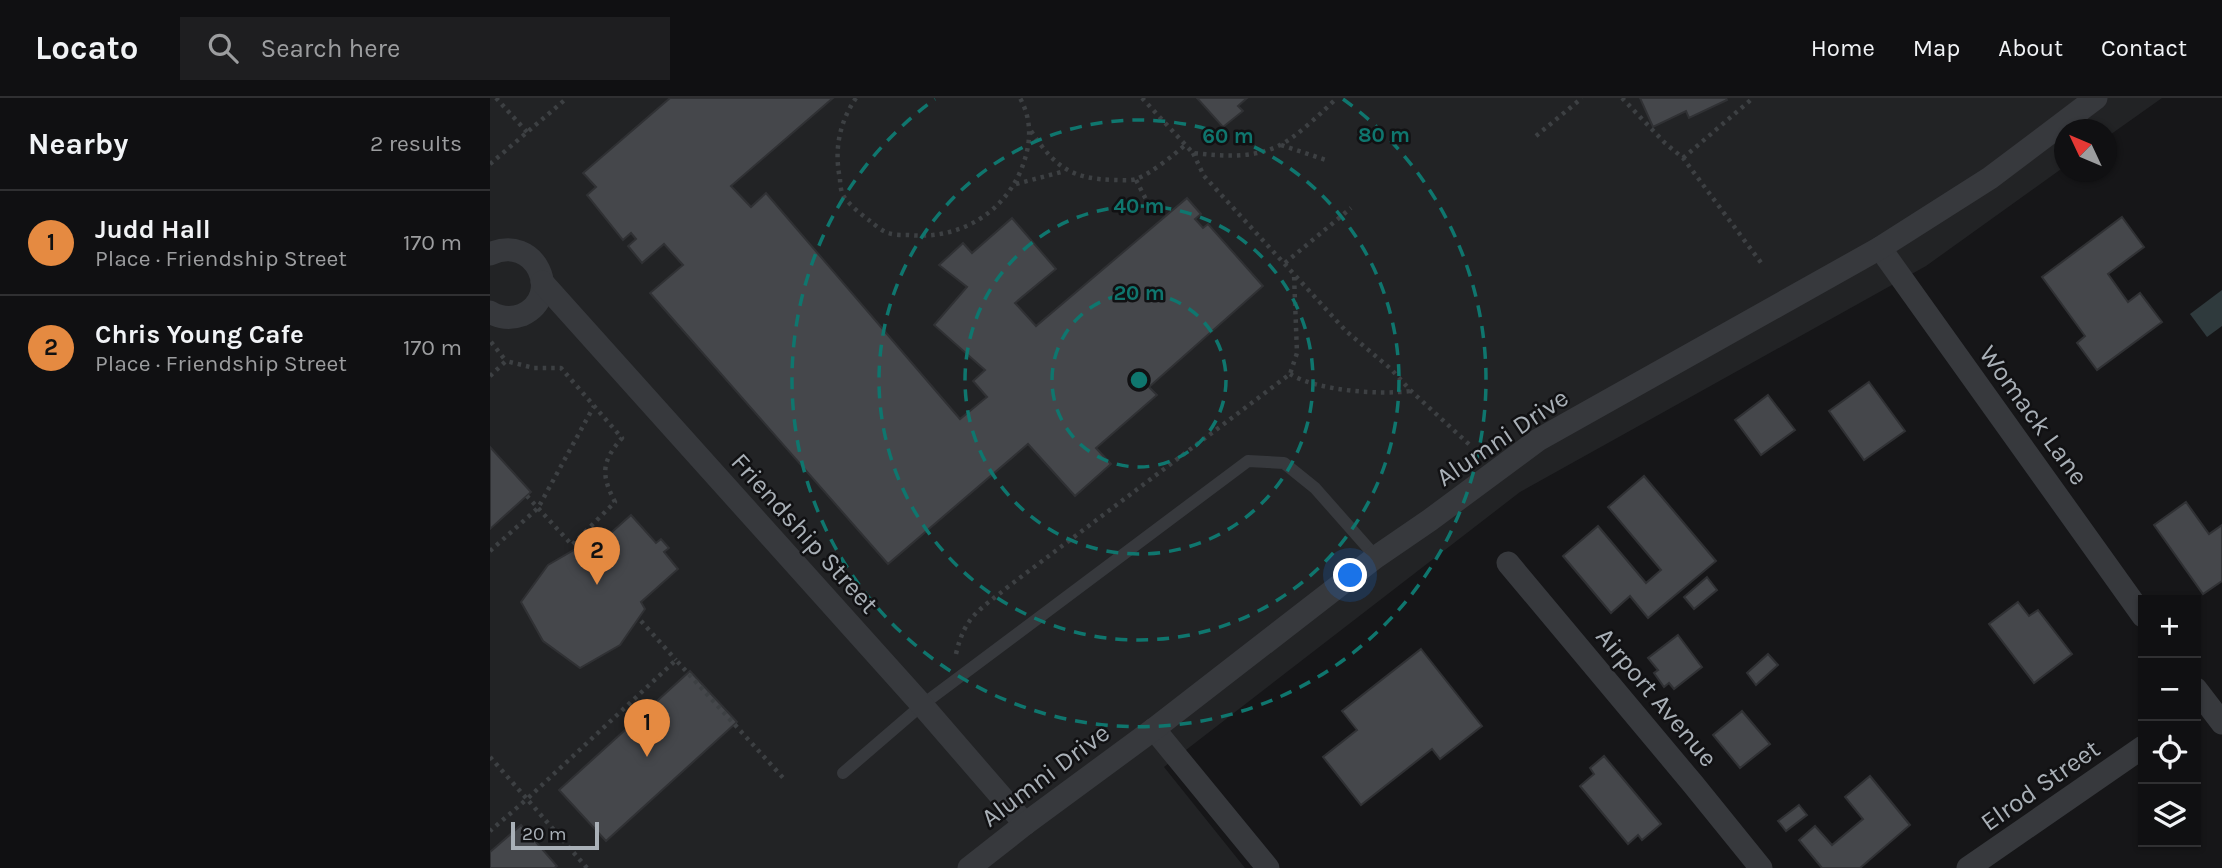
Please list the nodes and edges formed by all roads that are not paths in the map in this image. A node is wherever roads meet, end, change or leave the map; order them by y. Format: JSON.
{"nodes":[{"id":1,"x":2096,"y":98,"type":"edge"},
{"id":2,"x":1880,"y":248,"type":"junction"},
{"id":3,"x":490,"y":254,"type":"edge"},
{"id":4,"x":542,"y":282,"type":"junction"},
{"id":5,"x":490,"y":312,"type":"edge"},
{"id":6,"x":1376,"y":557,"type":"junction"},
{"id":7,"x":1508,"y":563,"type":"dead end"},
{"id":8,"x":2138,"y":608,"type":"edge"},
{"id":9,"x":2201,"y":703,"type":"edge"},
{"id":10,"x":922,"y":705,"type":"junction"},
{"id":11,"x":2222,"y":723,"type":"edge"},
{"id":12,"x":1154,"y":729,"type":"junction"},
{"id":13,"x":2138,"y":750,"type":"edge"},
{"id":14,"x":843,"y":773,"type":"dead end"},
{"id":15,"x":1025,"y":824,"type":"junction"},
{"id":16,"x":969,"y":868,"type":"edge"},
{"id":17,"x":1268,"y":868,"type":"edge"},
{"id":18,"x":1761,"y":868,"type":"edge"},
{"id":19,"x":1968,"y":868,"type":"edge"}],
"edges":[{"from":1,"to":2,"type":"street","name":"Alumni Drive"},
{"from":2,"to":6,"type":"street","name":"Alumni Drive"},
{"from":2,"to":8,"type":"street","name":"Womack Lane"},
{"from":3,"to":4,"type":"street","name":"Friendship Street"},
{"from":4,"to":5,"type":"street"},
{"from":4,"to":10,"type":"street","name":"Friendship Street"},
{"from":6,"to":10,"type":"lane"},
{"from":6,"to":12,"type":"street","name":"Alumni Drive"},
{"from":7,"to":18,"type":"street","name":"Airport Avenue"},
{"from":9,"to":11,"type":"street"},
{"from":10,"to":14,"type":"lane"},
{"from":10,"to":15,"type":"street","name":"Friendship Street"},
{"from":12,"to":15,"type":"street","name":"Alumni Drive"},
{"from":12,"to":17,"type":"street"},
{"from":13,"to":19,"type":"street","name":"Elrod Street"},
{"from":15,"to":16,"type":"street","name":"Alumni Drive"}]}
